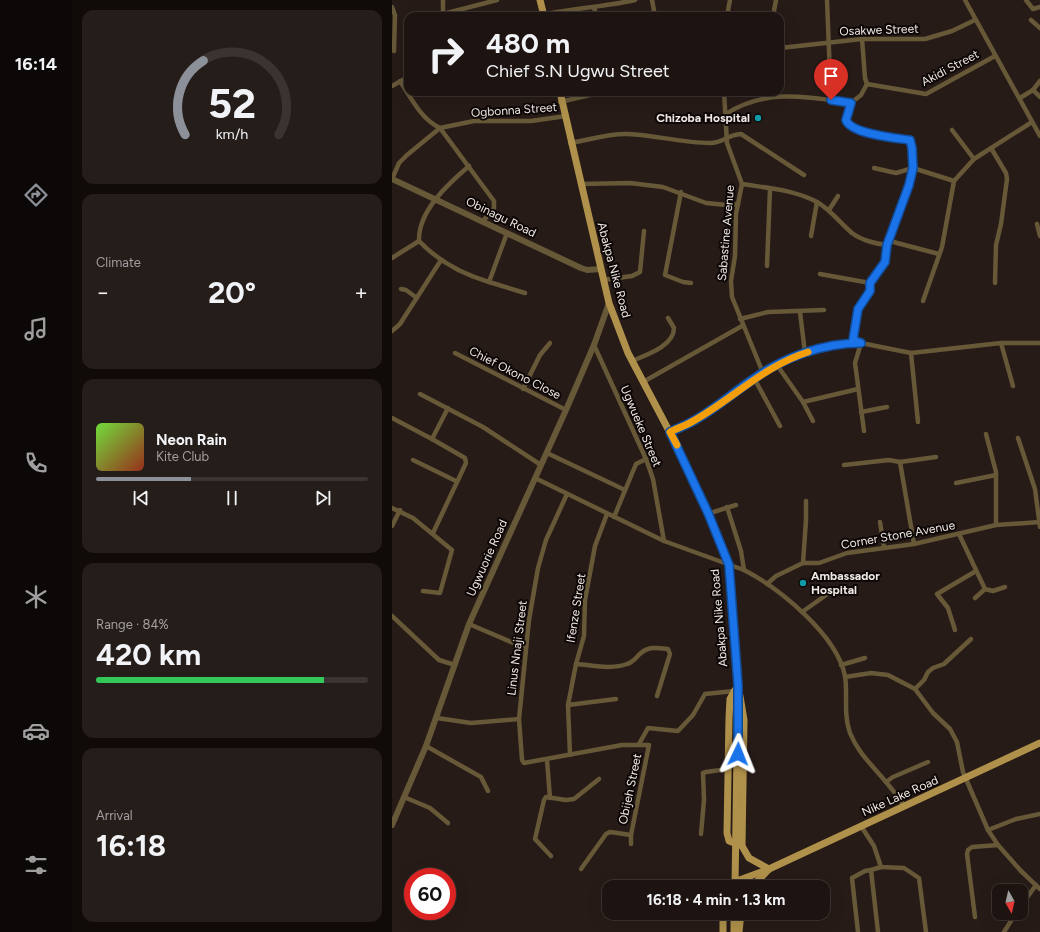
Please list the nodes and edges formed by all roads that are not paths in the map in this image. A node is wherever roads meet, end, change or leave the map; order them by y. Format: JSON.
{"nodes":[{"id":1,"x":443,"y":0,"type":"edge"},
{"id":2,"x":498,"y":0,"type":"edge"},
{"id":3,"x":537,"y":0,"type":"edge"},
{"id":4,"x":540,"y":0,"type":"edge"},
{"id":5,"x":635,"y":0,"type":"edge"},
{"id":6,"x":652,"y":0,"type":"edge"},
{"id":7,"x":730,"y":0,"type":"edge"},
{"id":8,"x":776,"y":0,"type":"edge"},
{"id":9,"x":827,"y":0,"type":"edge"},
{"id":10,"x":965,"y":0,"type":"edge"},
{"id":11,"x":1026,"y":0,"type":"edge"},
{"id":12,"x":392,"y":7,"type":"edge"},
{"id":13,"x":594,"y":7,"type":"junction"},
{"id":14,"x":1040,"y":7,"type":"edge"},
{"id":15,"x":443,"y":12,"type":"edge"},
{"id":16,"x":454,"y":12,"type":"edge"},
{"id":17,"x":541,"y":12,"type":"edge"},
{"id":18,"x":542,"y":12,"type":"edge"},
{"id":19,"x":561,"y":12,"type":"edge"},
{"id":20,"x":595,"y":12,"type":"edge"},
{"id":21,"x":654,"y":12,"type":"edge"},
{"id":22,"x":728,"y":12,"type":"edge"},
{"id":23,"x":774,"y":12,"type":"edge"},
{"id":24,"x":975,"y":20,"type":"junction"},
{"id":25,"x":1031,"y":20,"type":"dead end"},
{"id":26,"x":1040,"y":28,"type":"edge"},
{"id":27,"x":862,"y":39,"type":"junction"},
{"id":28,"x":830,"y":42,"type":"junction"},
{"id":29,"x":784,"y":48,"type":"edge"},
{"id":30,"x":394,"y":51,"type":"dead end"},
{"id":31,"x":995,"y":56,"type":"junction"},
{"id":32,"x":404,"y":79,"type":"edge"},
{"id":33,"x":400,"y":81,"type":"junction"},
{"id":34,"x":1040,"y":81,"type":"edge"},
{"id":35,"x":867,"y":84,"type":"junction"},
{"id":36,"x":392,"y":86,"type":"edge"},
{"id":37,"x":404,"y":87,"type":"edge"},
{"id":38,"x":1033,"y":90,"type":"junction"},
{"id":39,"x":410,"y":96,"type":"edge"},
{"id":40,"x":559,"y":96,"type":"edge"},
{"id":41,"x":584,"y":96,"type":"edge"},
{"id":42,"x":724,"y":96,"type":"edge"},
{"id":43,"x":1040,"y":97,"type":"edge"},
{"id":44,"x":1020,"y":98,"type":"junction"},
{"id":45,"x":831,"y":100,"type":"junction"},
{"id":46,"x":561,"y":101,"type":"junction"},
{"id":47,"x":851,"y":103,"type":"junction"},
{"id":48,"x":726,"y":114,"type":"junction"},
{"id":49,"x":564,"y":116,"type":"junction"},
{"id":50,"x":1032,"y":122,"type":"junction"},
{"id":51,"x":440,"y":128,"type":"junction"},
{"id":52,"x":952,"y":130,"type":"dead end"},
{"id":53,"x":727,"y":136,"type":"junction"},
{"id":54,"x":1040,"y":136,"type":"edge"},
{"id":55,"x":570,"y":143,"type":"junction"},
{"id":56,"x":991,"y":148,"type":"junction"},
{"id":57,"x":974,"y":159,"type":"junction"},
{"id":58,"x":469,"y":166,"type":"junction"},
{"id":59,"x":874,"y":168,"type":"dead end"},
{"id":60,"x":913,"y":168,"type":"junction"},
{"id":61,"x":804,"y":175,"type":"dead end"},
{"id":62,"x":392,"y":179,"type":"edge"},
{"id":63,"x":954,"y":180,"type":"junction"},
{"id":64,"x":580,"y":184,"type":"junction"},
{"id":65,"x":742,"y":184,"type":"junction"},
{"id":66,"x":770,"y":189,"type":"junction"},
{"id":67,"x":681,"y":192,"type":"junction"},
{"id":68,"x":838,"y":196,"type":"dead end"},
{"id":69,"x":436,"y":199,"type":"junction"},
{"id":70,"x":817,"y":202,"type":"junction"},
{"id":71,"x":738,"y":204,"type":"junction"},
{"id":72,"x":829,"y":210,"type":"junction"},
{"id":73,"x":483,"y":221,"type":"junction"},
{"id":74,"x":1037,"y":224,"type":"dead end"},
{"id":75,"x":644,"y":231,"type":"dead end"},
{"id":76,"x":507,"y":233,"type":"junction"},
{"id":77,"x":811,"y":236,"type":"dead end"},
{"id":78,"x":1040,"y":236,"type":"edge"},
{"id":79,"x":419,"y":241,"type":"junction"},
{"id":80,"x":887,"y":245,"type":"junction"},
{"id":81,"x":939,"y":254,"type":"junction"},
{"id":82,"x":392,"y":258,"type":"edge"},
{"id":83,"x":441,"y":260,"type":"junction"},
{"id":84,"x":767,"y":266,"type":"dead end"},
{"id":85,"x":599,"y":269,"type":"junction"},
{"id":86,"x":820,"y":274,"type":"dead end"},
{"id":87,"x":603,"y":280,"type":"junction"},
{"id":88,"x":489,"y":282,"type":"junction"},
{"id":89,"x":995,"y":282,"type":"dead end"},
{"id":90,"x":691,"y":283,"type":"dead end"},
{"id":91,"x":870,"y":283,"type":"junction"},
{"id":92,"x":402,"y":289,"type":"dead end"},
{"id":93,"x":525,"y":293,"type":"dead end"},
{"id":94,"x":417,"y":298,"type":"junction"},
{"id":95,"x":923,"y":301,"type":"dead end"},
{"id":96,"x":608,"y":305,"type":"junction"},
{"id":97,"x":824,"y":310,"type":"dead end"},
{"id":98,"x":800,"y":312,"type":"junction"},
{"id":99,"x":668,"y":318,"type":"dead end"},
{"id":100,"x":740,"y":320,"type":"junction"},
{"id":101,"x":742,"y":326,"type":"junction"},
{"id":102,"x":392,"y":331,"type":"edge"},
{"id":103,"x":550,"y":343,"type":"dead end"},
{"id":104,"x":861,"y":343,"type":"junction"},
{"id":105,"x":1040,"y":343,"type":"edge"},
{"id":106,"x":1001,"y":344,"type":"junction"},
{"id":107,"x":594,"y":345,"type":"junction"},
{"id":108,"x":805,"y":353,"type":"junction"},
{"id":109,"x":911,"y":353,"type":"junction"},
{"id":110,"x":454,"y":354,"type":"dead end"},
{"id":111,"x":632,"y":361,"type":"junction"},
{"id":112,"x":777,"y":365,"type":"junction"},
{"id":113,"x":763,"y":373,"type":"junction"},
{"id":114,"x":754,"y":378,"type":"junction"},
{"id":115,"x":643,"y":382,"type":"junction"},
{"id":116,"x":1013,"y":386,"type":"dead end"},
{"id":117,"x":523,"y":389,"type":"junction"},
{"id":118,"x":858,"y":389,"type":"junction"},
{"id":119,"x":420,"y":394,"type":"dead end"},
{"id":120,"x":803,"y":402,"type":"junction"},
{"id":121,"x":886,"y":407,"type":"dead end"},
{"id":122,"x":448,"y":408,"type":"junction"},
{"id":123,"x":566,"y":410,"type":"junction"},
{"id":124,"x":861,"y":412,"type":"junction"},
{"id":125,"x":392,"y":418,"type":"edge"},
{"id":126,"x":813,"y":421,"type":"dead end"},
{"id":127,"x":918,"y":422,"type":"dead end"},
{"id":128,"x":780,"y":426,"type":"dead end"},
{"id":129,"x":864,"y":431,"type":"dead end"},
{"id":130,"x":668,"y":432,"type":"junction"},
{"id":131,"x":986,"y":434,"type":"dead end"},
{"id":132,"x":1018,"y":438,"type":"dead end"},
{"id":133,"x":432,"y":439,"type":"junction"},
{"id":134,"x":547,"y":453,"type":"junction"},
{"id":135,"x":936,"y":457,"type":"dead end"},
{"id":136,"x":646,"y":459,"type":"junction"},
{"id":137,"x":413,"y":460,"type":"dead end"},
{"id":138,"x":900,"y":462,"type":"junction"},
{"id":139,"x":541,"y":465,"type":"junction"},
{"id":140,"x":844,"y":465,"type":"dead end"},
{"id":141,"x":996,"y":475,"type":"junction"},
{"id":142,"x":535,"y":478,"type":"junction"},
{"id":143,"x":456,"y":481,"type":"junction"},
{"id":144,"x":956,"y":483,"type":"dead end"},
{"id":145,"x":624,"y":490,"type":"junction"},
{"id":146,"x":567,"y":494,"type":"junction"},
{"id":147,"x":806,"y":501,"type":"dead end"},
{"id":148,"x":736,"y":505,"type":"dead end"},
{"id":149,"x":392,"y":508,"type":"edge"},
{"id":150,"x":727,"y":508,"type":"junction"},
{"id":151,"x":400,"y":510,"type":"junction"},
{"id":152,"x":607,"y":514,"type":"junction"},
{"id":153,"x":707,"y":514,"type":"junction"},
{"id":154,"x":614,"y":517,"type":"junction"},
{"id":155,"x":880,"y":522,"type":"dead end"},
{"id":156,"x":1040,"y":524,"type":"edge"},
{"id":157,"x":996,"y":525,"type":"junction"},
{"id":158,"x":392,"y":526,"type":"edge"},
{"id":159,"x":433,"y":533,"type":"junction"},
{"id":160,"x":959,"y":534,"type":"junction"},
{"id":161,"x":664,"y":541,"type":"junction"},
{"id":162,"x":914,"y":544,"type":"junction"},
{"id":163,"x":884,"y":547,"type":"junction"},
{"id":164,"x":803,"y":563,"type":"junction"},
{"id":165,"x":730,"y":565,"type":"junction"},
{"id":166,"x":744,"y":570,"type":"junction"},
{"id":167,"x":976,"y":572,"type":"junction"},
{"id":168,"x":767,"y":584,"type":"junction"},
{"id":169,"x":1005,"y":587,"type":"dead end"},
{"id":170,"x":985,"y":589,"type":"junction"},
{"id":171,"x":423,"y":591,"type":"dead end"},
{"id":172,"x":829,"y":593,"type":"dead end"},
{"id":173,"x":975,"y":598,"type":"dead end"},
{"id":174,"x":802,"y":612,"type":"junction"},
{"id":175,"x":392,"y":616,"type":"edge"},
{"id":176,"x":469,"y":624,"type":"junction"},
{"id":177,"x":956,"y":630,"type":"dead end"},
{"id":178,"x":971,"y":639,"type":"dead end"},
{"id":179,"x":526,"y":646,"type":"junction"},
{"id":180,"x":865,"y":658,"type":"dead end"},
{"id":181,"x":455,"y":664,"type":"junction"},
{"id":182,"x":576,"y":664,"type":"junction"},
{"id":183,"x":842,"y":664,"type":"junction"},
{"id":184,"x":845,"y":677,"type":"junction"},
{"id":185,"x":915,"y":689,"type":"junction"},
{"id":186,"x":736,"y":691,"type":"junction"},
{"id":187,"x":657,"y":696,"type":"dead end"},
{"id":188,"x":616,"y":699,"type":"dead end"},
{"id":189,"x":568,"y":705,"type":"junction"},
{"id":190,"x":437,"y":718,"type":"junction"},
{"id":191,"x":519,"y":719,"type":"junction"},
{"id":192,"x":1040,"y":743,"type":"edge"},
{"id":193,"x":639,"y":744,"type":"junction"},
{"id":194,"x":426,"y":746,"type":"junction"},
{"id":195,"x":570,"y":755,"type":"junction"},
{"id":196,"x":548,"y":760,"type":"junction"},
{"id":197,"x":928,"y":762,"type":"dead end"},
{"id":198,"x":728,"y":769,"type":"junction"},
{"id":199,"x":599,"y":779,"type":"dead end"},
{"id":200,"x":967,"y":779,"type":"junction"},
{"id":201,"x":886,"y":782,"type":"junction"},
{"id":202,"x":488,"y":791,"type":"dead end"},
{"id":203,"x":404,"y":797,"type":"junction"},
{"id":204,"x":550,"y":798,"type":"junction"},
{"id":205,"x":734,"y":803,"type":"junction"},
{"id":206,"x":904,"y":806,"type":"junction"},
{"id":207,"x":1040,"y":814,"type":"edge"},
{"id":208,"x":448,"y":823,"type":"dead end"},
{"id":209,"x":392,"y":825,"type":"edge"},
{"id":210,"x":861,"y":826,"type":"junction"},
{"id":211,"x":988,"y":830,"type":"junction"},
{"id":212,"x":701,"y":834,"type":"dead end"},
{"id":213,"x":631,"y":835,"type":"junction"},
{"id":214,"x":631,"y":844,"type":"dead end"},
{"id":215,"x":998,"y":845,"type":"junction"},
{"id":216,"x":742,"y":846,"type":"junction"},
{"id":217,"x":551,"y":856,"type":"dead end"},
{"id":218,"x":881,"y":867,"type":"junction"},
{"id":219,"x":581,"y":869,"type":"dead end"},
{"id":220,"x":769,"y":869,"type":"junction"},
{"id":221,"x":871,"y":870,"type":"junction"},
{"id":222,"x":731,"y":880,"type":"edge"},
{"id":223,"x":736,"y":880,"type":"edge"},
{"id":224,"x":739,"y":880,"type":"edge"},
{"id":225,"x":759,"y":880,"type":"edge"},
{"id":226,"x":1036,"y":885,"type":"junction"},
{"id":227,"x":1040,"y":888,"type":"edge"},
{"id":228,"x":1028,"y":896,"type":"edge"},
{"id":229,"x":974,"y":917,"type":"dead end"},
{"id":230,"x":723,"y":920,"type":"edge"},
{"id":231,"x":732,"y":920,"type":"edge"},
{"id":232,"x":732,"y":920,"type":"edge"},
{"id":233,"x":741,"y":920,"type":"edge"},
{"id":234,"x":1012,"y":920,"type":"edge"},
{"id":235,"x":723,"y":932,"type":"edge"},
{"id":236,"x":730,"y":932,"type":"edge"},
{"id":237,"x":734,"y":932,"type":"edge"},
{"id":238,"x":740,"y":932,"type":"edge"},
{"id":239,"x":858,"y":932,"type":"edge"},
{"id":240,"x":878,"y":932,"type":"edge"},
{"id":241,"x":926,"y":932,"type":"edge"},
{"id":242,"x":1004,"y":932,"type":"edge"}],
"edges":[{"from":1,"to":15,"type":"street"},
{"from":2,"to":16,"type":"street"},
{"from":3,"to":17,"type":"main road"},
{"from":4,"to":18,"type":"main road"},
{"from":5,"to":13,"type":"street"},
{"from":6,"to":21,"type":"street"},
{"from":7,"to":22,"type":"street"},
{"from":8,"to":23,"type":"street"},
{"from":9,"to":28,"type":"street"},
{"from":10,"to":24,"type":"street"},
{"from":11,"to":14,"type":"street"},
{"from":12,"to":30,"type":"street"},
{"from":13,"to":19,"type":"street"},
{"from":13,"to":20,"type":"street"},
{"from":24,"to":27,"type":"street","name":"Osakwe Street"},
{"from":24,"to":31,"type":"street"},
{"from":25,"to":26,"type":"street"},
{"from":27,"to":28,"type":"street","name":"Osakwe Street"},
{"from":27,"to":35,"type":"street"},
{"from":28,"to":29,"type":"street","name":"Osakwe Street"},
{"from":28,"to":45,"type":"street"},
{"from":31,"to":35,"type":"street","name":"Akidi Street"},
{"from":31,"to":44,"type":"street"},
{"from":32,"to":33,"type":"street"},
{"from":33,"to":36,"type":"street"},
{"from":33,"to":37,"type":"street"},
{"from":34,"to":38,"type":"street"},
{"from":35,"to":47,"type":"street"},
{"from":38,"to":43,"type":"street"},
{"from":38,"to":44,"type":"street"},
{"from":39,"to":51,"type":"street"},
{"from":40,"to":46,"type":"main road","name":"Abakpa Nike Road"},
{"from":41,"to":46,"type":"street"},
{"from":42,"to":48,"type":"street","name":"Sabastine Avenue"},
{"from":44,"to":50,"type":"street"},
{"from":45,"to":47,"type":"street"},
{"from":45,"to":48,"type":"street"},
{"from":46,"to":49,"type":"main road","name":"Abakpa Nike Road"},
{"from":47,"to":60,"type":"street"},
{"from":48,"to":53,"type":"street","name":"Sabastine Avenue"},
{"from":49,"to":51,"type":"street","name":"Ogbonna Street"},
{"from":49,"to":55,"type":"main road","name":"Abakpa Nike Road"},
{"from":50,"to":54,"type":"street"},
{"from":50,"to":56,"type":"street"},
{"from":51,"to":58,"type":"street"},
{"from":51,"to":62,"type":"street","name":"Ogbonna Street"},
{"from":52,"to":57,"type":"street"},
{"from":53,"to":55,"type":"street"},
{"from":53,"to":61,"type":"street"},
{"from":53,"to":65,"type":"street","name":"Sabastine Avenue"},
{"from":55,"to":64,"type":"main road","name":"Abakpa Nike Road"},
{"from":56,"to":57,"type":"street"},
{"from":56,"to":89,"type":"street"},
{"from":57,"to":63,"type":"street"},
{"from":58,"to":69,"type":"street"},
{"from":58,"to":73,"type":"street"},
{"from":59,"to":60,"type":"street"},
{"from":60,"to":63,"type":"street"},
{"from":60,"to":80,"type":"street"},
{"from":62,"to":69,"type":"street","name":"Obinagu Road"},
{"from":63,"to":81,"type":"street"},
{"from":64,"to":67,"type":"street"},
{"from":64,"to":85,"type":"main road","name":"Abakpa Nike Road"},
{"from":65,"to":66,"type":"street"},
{"from":65,"to":71,"type":"street","name":"Sabastine Avenue"},
{"from":66,"to":70,"type":"street"},
{"from":66,"to":84,"type":"street"},
{"from":67,"to":71,"type":"street"},
{"from":67,"to":90,"type":"street"},
{"from":68,"to":72,"type":"street"},
{"from":69,"to":73,"type":"street","name":"Obinagu Road"},
{"from":69,"to":79,"type":"street"},
{"from":70,"to":72,"type":"street"},
{"from":70,"to":77,"type":"street"},
{"from":71,"to":100,"type":"street","name":"Sabastine Avenue"},
{"from":72,"to":80,"type":"street"},
{"from":73,"to":76,"type":"street","name":"Obinagu Road"},
{"from":74,"to":78,"type":"street"},
{"from":75,"to":87,"type":"street"},
{"from":76,"to":85,"type":"street","name":"Obinagu Road"},
{"from":76,"to":88,"type":"street"},
{"from":79,"to":82,"type":"street"},
{"from":79,"to":83,"type":"street"},
{"from":80,"to":81,"type":"street"},
{"from":80,"to":91,"type":"street"},
{"from":81,"to":95,"type":"street"},
{"from":83,"to":88,"type":"street"},
{"from":83,"to":94,"type":"street"},
{"from":85,"to":87,"type":"main road","name":"Abakpa Nike Road"},
{"from":85,"to":96,"type":"main road","name":"Abakpa Nike Road"},
{"from":86,"to":91,"type":"street"},
{"from":87,"to":96,"type":"main road","name":"Abakpa Nike Road"},
{"from":88,"to":93,"type":"street"},
{"from":91,"to":104,"type":"street"},
{"from":92,"to":94,"type":"street"},
{"from":94,"to":102,"type":"street"},
{"from":96,"to":107,"type":"street","name":"Ugwuorie Road"},
{"from":96,"to":111,"type":"main road","name":"Abakpa Nike Road"},
{"from":96,"to":130,"type":"main road","name":"Abakpa Nike Road"},
{"from":97,"to":98,"type":"street"},
{"from":98,"to":100,"type":"street"},
{"from":98,"to":108,"type":"street"},
{"from":99,"to":111,"type":"street"},
{"from":100,"to":101,"type":"street","name":"Sabastine Avenue"},
{"from":101,"to":113,"type":"street","name":"Sabastine Avenue"},
{"from":101,"to":115,"type":"street"},
{"from":103,"to":117,"type":"street"},
{"from":104,"to":108,"type":"street"},
{"from":104,"to":109,"type":"street"},
{"from":104,"to":118,"type":"street"},
{"from":105,"to":106,"type":"street"},
{"from":106,"to":109,"type":"street"},
{"from":106,"to":116,"type":"street"},
{"from":107,"to":123,"type":"street","name":"Ugwuorie Road"},
{"from":107,"to":136,"type":"street","name":"Ugwueke Street"},
{"from":108,"to":112,"type":"street"},
{"from":109,"to":127,"type":"street"},
{"from":110,"to":117,"type":"street","name":"Chief Okono Close"},
{"from":111,"to":115,"type":"main road","name":"Abakpa Nike Road"},
{"from":112,"to":113,"type":"street"},
{"from":112,"to":120,"type":"street"},
{"from":113,"to":114,"type":"street"},
{"from":114,"to":128,"type":"street"},
{"from":114,"to":130,"type":"street"},
{"from":115,"to":130,"type":"main road","name":"Abakpa Nike Road"},
{"from":117,"to":123,"type":"street","name":"Chief Okono Close"},
{"from":118,"to":120,"type":"street"},
{"from":118,"to":124,"type":"street"},
{"from":119,"to":122,"type":"street"},
{"from":120,"to":126,"type":"street"},
{"from":121,"to":124,"type":"street"},
{"from":122,"to":133,"type":"street"},
{"from":122,"to":139,"type":"street"},
{"from":123,"to":134,"type":"street","name":"Ugwuorie Road"},
{"from":124,"to":129,"type":"street"},
{"from":125,"to":133,"type":"street"},
{"from":130,"to":153,"type":"main road","name":"Abakpa Nike Road"},
{"from":131,"to":141,"type":"street"},
{"from":132,"to":156,"type":"street"},
{"from":133,"to":143,"type":"street"},
{"from":134,"to":139,"type":"street","name":"Ugwuorie Road"},
{"from":134,"to":145,"type":"street"},
{"from":135,"to":138,"type":"street"},
{"from":136,"to":145,"type":"street"},
{"from":136,"to":161,"type":"street","name":"Ugwueke Street"},
{"from":137,"to":143,"type":"street"},
{"from":138,"to":140,"type":"street"},
{"from":138,"to":162,"type":"street"},
{"from":139,"to":142,"type":"street","name":"Ugwuorie Road"},
{"from":141,"to":144,"type":"street"},
{"from":141,"to":157,"type":"street"},
{"from":142,"to":146,"type":"street"},
{"from":142,"to":176,"type":"street","name":"Ugwuorie Road"},
{"from":143,"to":159,"type":"street"},
{"from":145,"to":154,"type":"street"},
{"from":146,"to":152,"type":"street"},
{"from":146,"to":179,"type":"street","name":"Linus Nnaji Street"},
{"from":147,"to":164,"type":"street"},
{"from":148,"to":150,"type":"street"},
{"from":149,"to":151,"type":"street"},
{"from":150,"to":153,"type":"street"},
{"from":150,"to":166,"type":"street"},
{"from":151,"to":158,"type":"street"},
{"from":151,"to":159,"type":"street"},
{"from":152,"to":154,"type":"street"},
{"from":152,"to":182,"type":"street","name":"Ifenze Street"},
{"from":153,"to":165,"type":"main road","name":"Abakpa Nike Road"},
{"from":154,"to":161,"type":"street"},
{"from":155,"to":163,"type":"street"},
{"from":156,"to":157,"type":"street","name":"Corner Stone Avenue"},
{"from":157,"to":160,"type":"street","name":"Corner Stone Avenue"},
{"from":159,"to":171,"type":"street"},
{"from":160,"to":162,"type":"street","name":"Corner Stone Avenue"},
{"from":160,"to":167,"type":"street"},
{"from":161,"to":165,"type":"street"},
{"from":162,"to":163,"type":"street","name":"Corner Stone Avenue"},
{"from":163,"to":164,"type":"street","name":"Corner Stone Avenue"},
{"from":164,"to":168,"type":"street","name":"Corner Stone Avenue"},
{"from":165,"to":166,"type":"street"},
{"from":165,"to":186,"type":"main road","name":"Abakpa Nike Road"},
{"from":166,"to":168,"type":"street"},
{"from":167,"to":170,"type":"street"},
{"from":167,"to":177,"type":"street"},
{"from":168,"to":174,"type":"street"},
{"from":169,"to":170,"type":"street"},
{"from":170,"to":173,"type":"street"},
{"from":172,"to":174,"type":"street"},
{"from":174,"to":183,"type":"street"},
{"from":175,"to":181,"type":"street"},
{"from":176,"to":179,"type":"street"},
{"from":176,"to":181,"type":"street","name":"Ugwuorie Road"},
{"from":178,"to":185,"type":"street"},
{"from":179,"to":191,"type":"street","name":"Linus Nnaji Street"},
{"from":180,"to":183,"type":"street"},
{"from":181,"to":190,"type":"street","name":"Ugwuorie Road"},
{"from":182,"to":187,"type":"street"},
{"from":182,"to":189,"type":"street","name":"Ifenze Street"},
{"from":183,"to":184,"type":"street"},
{"from":184,"to":185,"type":"street"},
{"from":184,"to":201,"type":"street"},
{"from":185,"to":200,"type":"street"},
{"from":186,"to":193,"type":"street"},
{"from":186,"to":198,"type":"main road"},
{"from":186,"to":205,"type":"main road","name":"Abakpa Nike Road"},
{"from":186,"to":216,"type":"main road"},
{"from":188,"to":189,"type":"street"},
{"from":189,"to":195,"type":"street","name":"Ifenze Street"},
{"from":190,"to":191,"type":"street"},
{"from":190,"to":194,"type":"street","name":"Ugwuorie Road"},
{"from":191,"to":196,"type":"street","name":"Linus Nnaji Street"},
{"from":192,"to":200,"type":"main road","name":"Nike Lake Road"},
{"from":193,"to":195,"type":"street","name":"Obijeh Street"},
{"from":193,"to":213,"type":"street","name":"Obijeh Street"},
{"from":194,"to":202,"type":"street"},
{"from":194,"to":203,"type":"street","name":"Ugwuorie Road"},
{"from":195,"to":196,"type":"street","name":"Linus Nnaji Street"},
{"from":196,"to":204,"type":"street"},
{"from":197,"to":201,"type":"street"},
{"from":198,"to":212,"type":"street"},
{"from":198,"to":216,"type":"main road"},
{"from":199,"to":204,"type":"street"},
{"from":200,"to":206,"type":"main road","name":"Nike Lake Road"},
{"from":200,"to":211,"type":"street"},
{"from":201,"to":206,"type":"street"},
{"from":203,"to":208,"type":"street"},
{"from":203,"to":209,"type":"street","name":"Ugwuorie Road"},
{"from":204,"to":217,"type":"street"},
{"from":205,"to":222,"type":"main road","name":"Abakpa Nike Road"},
{"from":205,"to":223,"type":"main road","name":"Abakpa Nike Road"},
{"from":206,"to":210,"type":"main road","name":"Nike Lake Road"},
{"from":207,"to":211,"type":"street"},
{"from":210,"to":218,"type":"street"},
{"from":210,"to":220,"type":"main road","name":"Nike Lake Road"},
{"from":211,"to":215,"type":"street"},
{"from":213,"to":214,"type":"street","name":"Obijeh Street"},
{"from":213,"to":219,"type":"street"},
{"from":215,"to":226,"type":"street"},
{"from":215,"to":229,"type":"street"},
{"from":216,"to":220,"type":"main road"},
{"from":218,"to":221,"type":"street"},
{"from":218,"to":241,"type":"street"},
{"from":220,"to":224,"type":"main road","name":"Nike Lake Road"},
{"from":220,"to":225,"type":"main road"},
{"from":221,"to":239,"type":"street"},
{"from":221,"to":240,"type":"street"},
{"from":226,"to":227,"type":"street"},
{"from":226,"to":228,"type":"street"},
{"from":230,"to":235,"type":"main road"},
{"from":231,"to":236,"type":"main road"},
{"from":232,"to":237,"type":"main road"},
{"from":233,"to":238,"type":"main road"},
{"from":234,"to":242,"type":"street"}]}
